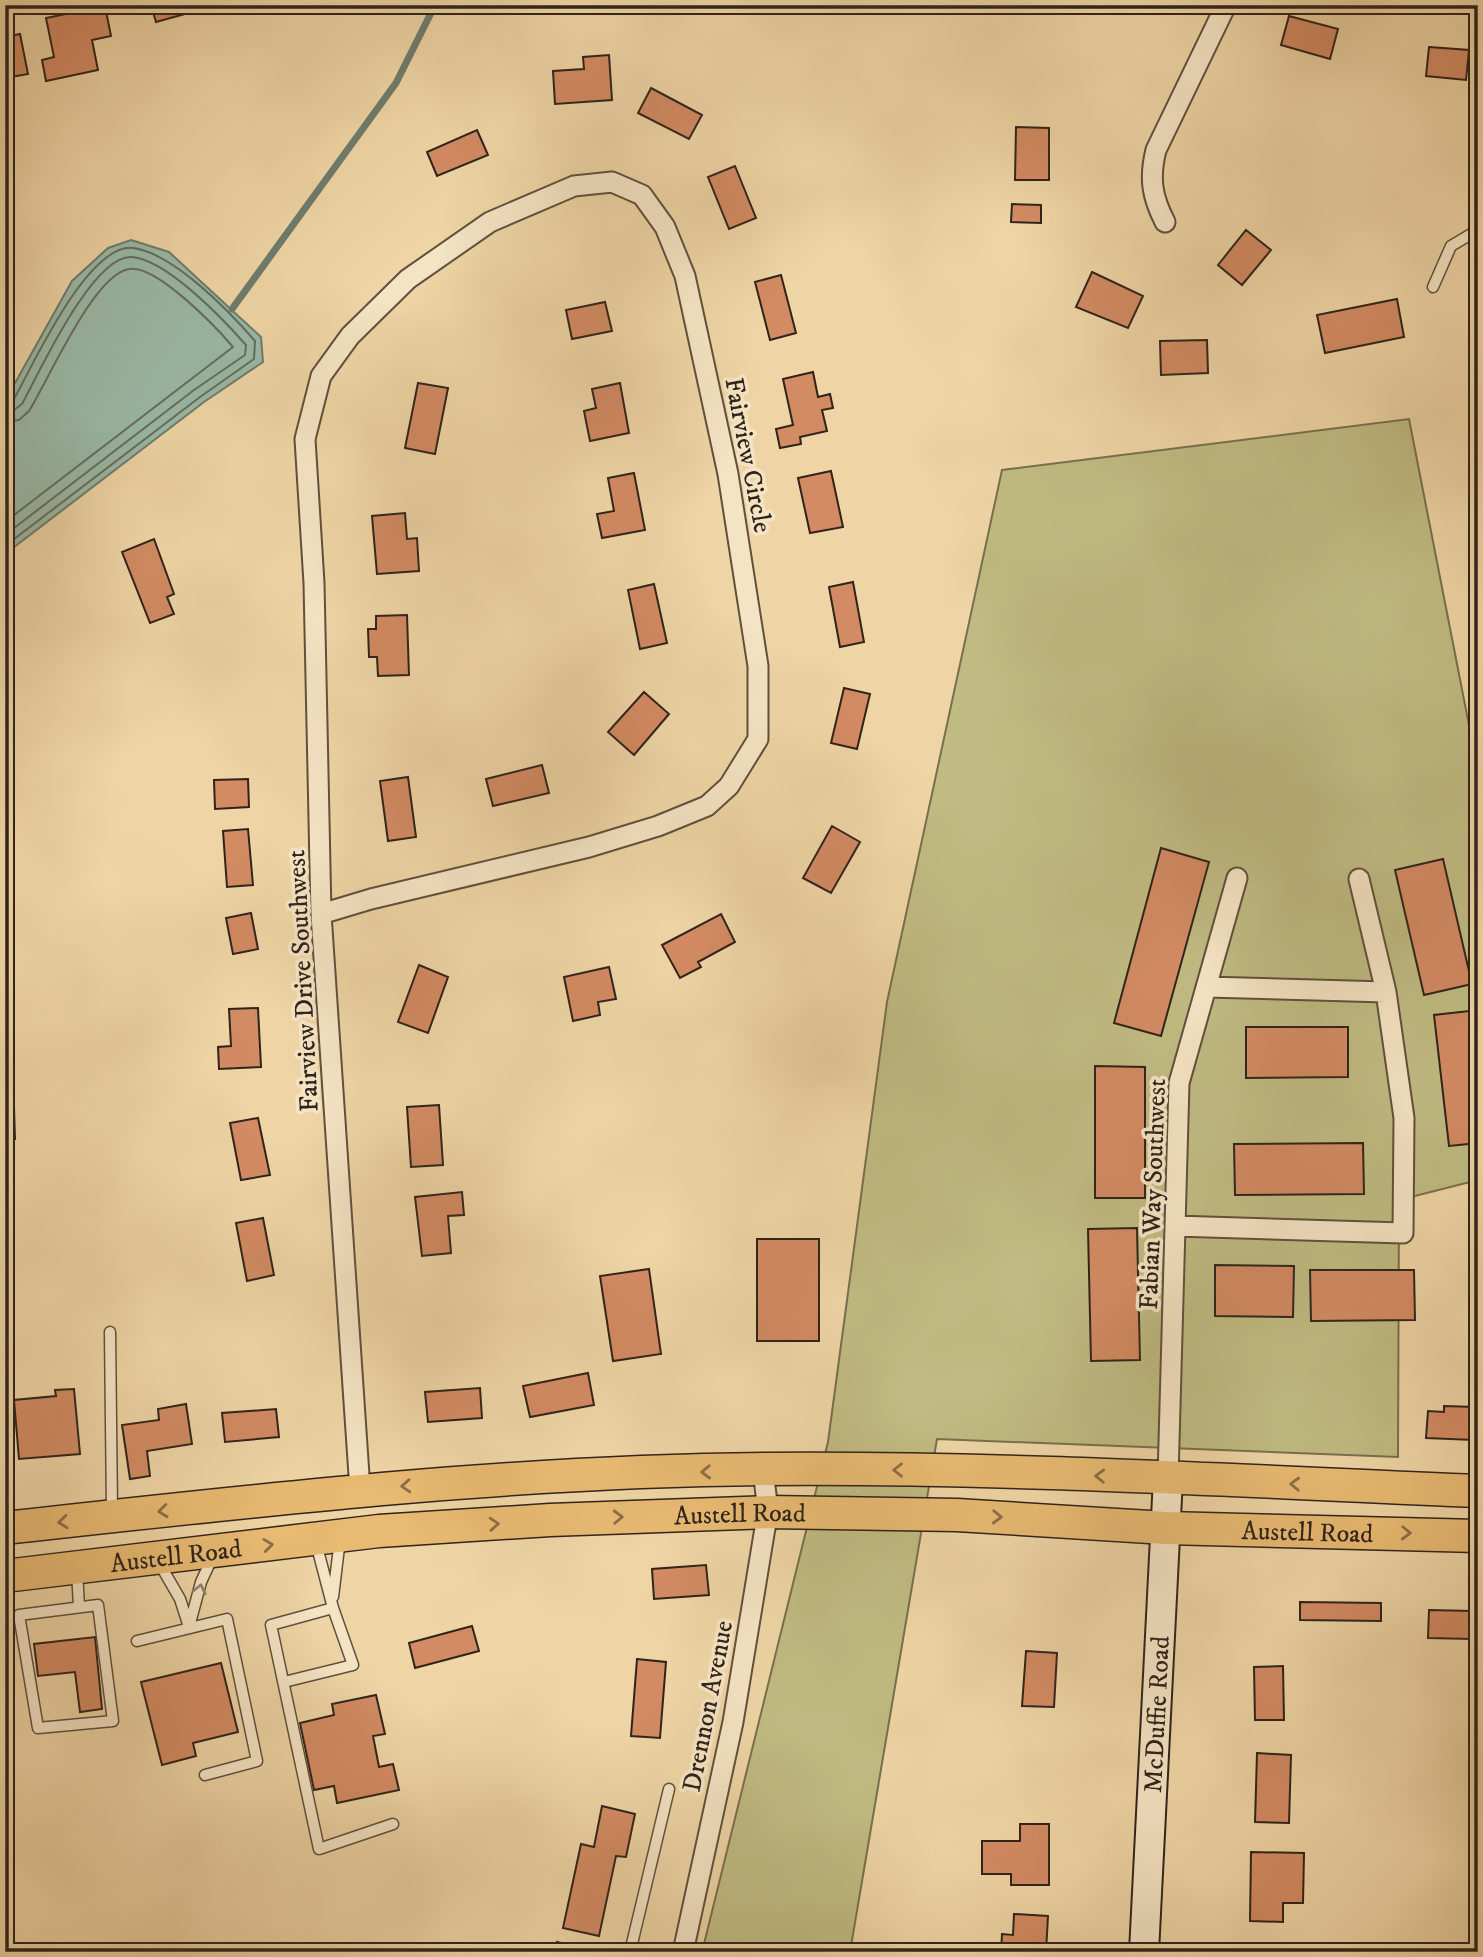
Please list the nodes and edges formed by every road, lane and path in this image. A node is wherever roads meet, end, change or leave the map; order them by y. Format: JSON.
{"nodes":[{"id":1,"x":1226,"y":5,"type":"edge"},
{"id":2,"x":1165,"y":222,"type":"dead end"},
{"id":3,"x":1478,"y":230,"type":"edge"},
{"id":4,"x":1433,"y":287,"type":"dead end"},
{"id":5,"x":307,"y":469,"type":"joint"},
{"id":6,"x":1237,"y":878,"type":"dead end"},
{"id":7,"x":1359,"y":879,"type":"dead end"},
{"id":8,"x":321,"y":914,"type":"junction"},
{"id":9,"x":1206,"y":987,"type":"junction"},
{"id":10,"x":1386,"y":992,"type":"junction"},
{"id":11,"x":1175,"y":1226,"type":"junction"},
{"id":12,"x":110,"y":1332,"type":"dead end"},
{"id":13,"x":763,"y":1469,"type":"junction"},
{"id":14,"x":1168,"y":1478,"type":"junction"},
{"id":15,"x":360,"y":1490,"type":"junction"},
{"id":16,"x":1478,"y":1492,"type":"edge"},
{"id":17,"x":779,"y":1512,"type":"junction"},
{"id":18,"x":113,"y":1516,"type":"junction"},
{"id":19,"x":5,"y":1528,"type":"edge"},
{"id":20,"x":1166,"y":1528,"type":"junction"},
{"id":21,"x":1478,"y":1536,"type":"edge"},
{"id":22,"x":328,"y":1538,"type":"junction"},
{"id":23,"x":216,"y":1551,"type":"junction"},
{"id":24,"x":156,"y":1558,"type":"junction"},
{"id":25,"x":76,"y":1567,"type":"junction"},
{"id":26,"x":5,"y":1576,"type":"edge"},
{"id":27,"x":79,"y":1607,"type":"junction"},
{"id":28,"x":333,"y":1608,"type":"junction"},
{"id":29,"x":189,"y":1628,"type":"junction"},
{"id":30,"x":137,"y":1641,"type":"dead end"},
{"id":31,"x":284,"y":1682,"type":"junction"},
{"id":32,"x":205,"y":1775,"type":"dead end"},
{"id":33,"x":669,"y":1789,"type":"dead end"},
{"id":34,"x":393,"y":1824,"type":"dead end"},
{"id":35,"x":630,"y":1952,"type":"edge"},
{"id":36,"x":683,"y":1952,"type":"edge"},
{"id":37,"x":1144,"y":1952,"type":"edge"}],
"edges":[{"from":1,"to":2,"type":"street"},
{"from":3,"to":4,"type":"lane"},
{"from":5,"to":8,"type":"street","name":"Fairview Drive Southwest"},
{"from":5,"to":8,"type":"street","name":"Fairview Circle"},
{"from":6,"to":9,"type":"street","name":"Fabian Way Southwest"},
{"from":7,"to":10,"type":"street"},
{"from":8,"to":15,"type":"street","name":"Fairview Drive Southwest"},
{"from":9,"to":10,"type":"street"},
{"from":9,"to":11,"type":"street","name":"Fabian Way Southwest"},
{"from":10,"to":11,"type":"street"},
{"from":11,"to":14,"type":"street","name":"Fabian Way Southwest"},
{"from":12,"to":18,"type":"lane"},
{"from":14,"to":13,"type":"main road","name":"Austell Road","one_way":true},
{"from":13,"to":15,"type":"main road","name":"Austell Road","one_way":true},
{"from":13,"to":17,"type":"street","name":"Drennon Avenue"},
{"from":16,"to":14,"type":"main road","name":"Austell Road","one_way":true},
{"from":14,"to":20,"type":"street","name":"McDuffie Road"},
{"from":15,"to":18,"type":"main road","name":"Austell Road","one_way":true},
{"from":17,"to":20,"type":"main road","name":"Austell Road","one_way":true},
{"from":22,"to":17,"type":"main road","name":"Austell Road","one_way":true},
{"from":17,"to":36,"type":"street","name":"Drennon Avenue"},
{"from":18,"to":19,"type":"main road","name":"Austell Road","one_way":true},
{"from":20,"to":21,"type":"main road","name":"Austell Road","one_way":true},
{"from":20,"to":37,"type":"street","name":"McDuffie Road"},
{"from":23,"to":22,"type":"main road","name":"Austell Road","one_way":true},
{"from":22,"to":28,"type":"lane"},
{"from":22,"to":28,"type":"lane"},
{"from":23,"to":24,"type":"main road","name":"Austell Road"},
{"from":29,"to":23,"type":"lane","one_way":true},
{"from":24,"to":25,"type":"main road","name":"Austell Road"},
{"from":24,"to":29,"type":"lane"},
{"from":25,"to":26,"type":"main road","name":"Austell Road"},
{"from":25,"to":27,"type":"lane"},
{"from":27,"to":27,"type":"lane"},
{"from":28,"to":31,"type":"lane"},
{"from":28,"to":31,"type":"lane"},
{"from":29,"to":30,"type":"lane"},
{"from":29,"to":32,"type":"lane"},
{"from":31,"to":34,"type":"lane"},
{"from":33,"to":35,"type":"lane"}]}
